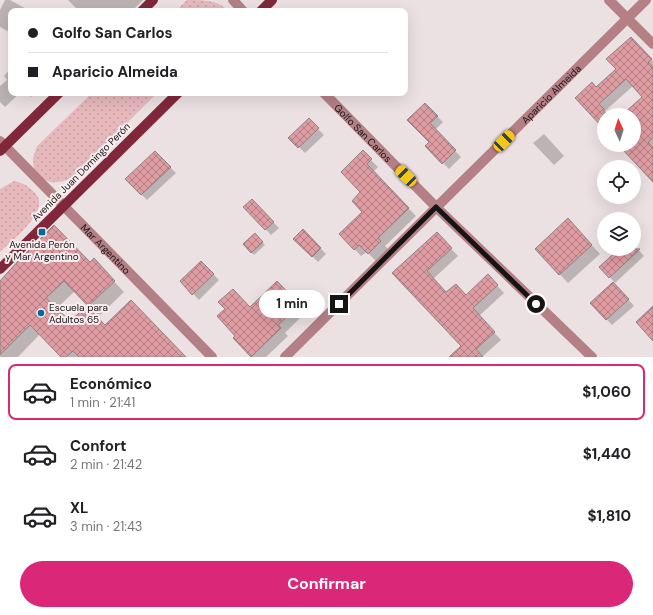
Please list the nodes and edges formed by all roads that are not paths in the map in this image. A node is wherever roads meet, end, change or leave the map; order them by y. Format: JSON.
{"nodes":[{"id":1,"x":153,"y":0,"type":"edge"},
{"id":2,"x":233,"y":0,"type":"edge"},
{"id":3,"x":272,"y":0,"type":"edge"},
{"id":4,"x":609,"y":0,"type":"edge"},
{"id":5,"x":646,"y":0,"type":"edge"},
{"id":6,"x":145,"y":8,"type":"edge"},
{"id":7,"x":240,"y":8,"type":"edge"},
{"id":8,"x":264,"y":8,"type":"edge"},
{"id":9,"x":628,"y":19,"type":"junction"},
{"id":10,"x":653,"y":44,"type":"edge"},
{"id":11,"x":56,"y":96,"type":"edge"},
{"id":12,"x":175,"y":96,"type":"edge"},
{"id":13,"x":327,"y":96,"type":"edge"},
{"id":14,"x":2,"y":146,"type":"edge"},
{"id":15,"x":63,"y":207,"type":"junction"},
{"id":16,"x":436,"y":207,"type":"junction"},
{"id":17,"x":0,"y":269,"type":"edge"},
{"id":18,"x":212,"y":357,"type":"edge"},
{"id":19,"x":285,"y":357,"type":"edge"},
{"id":20,"x":592,"y":357,"type":"edge"}],
"edges":[{"from":1,"to":6,"type":"main road"},
{"from":2,"to":7,"type":"street"},
{"from":3,"to":8,"type":"main road"},
{"from":4,"to":9,"type":"street"},
{"from":5,"to":9,"type":"street","name":"Aparicio Almeida"},
{"from":9,"to":10,"type":"street"},
{"from":9,"to":16,"type":"street","name":"Aparicio Almeida"},
{"from":11,"to":14,"type":"main road"},
{"from":12,"to":15,"type":"main road","name":"Avenida Juan Domingo Perón"},
{"from":13,"to":16,"type":"street","name":"Golfo San Carlos"},
{"from":14,"to":15,"type":"street","name":"Mar Argentino"},
{"from":15,"to":17,"type":"main road","name":"Avenida Juan Domingo Perón"},
{"from":15,"to":18,"type":"street","name":"Mar Argentino"},
{"from":16,"to":19,"type":"street","name":"Aparicio Almeida"},
{"from":16,"to":20,"type":"street","name":"Golfo San Carlos"}]}
